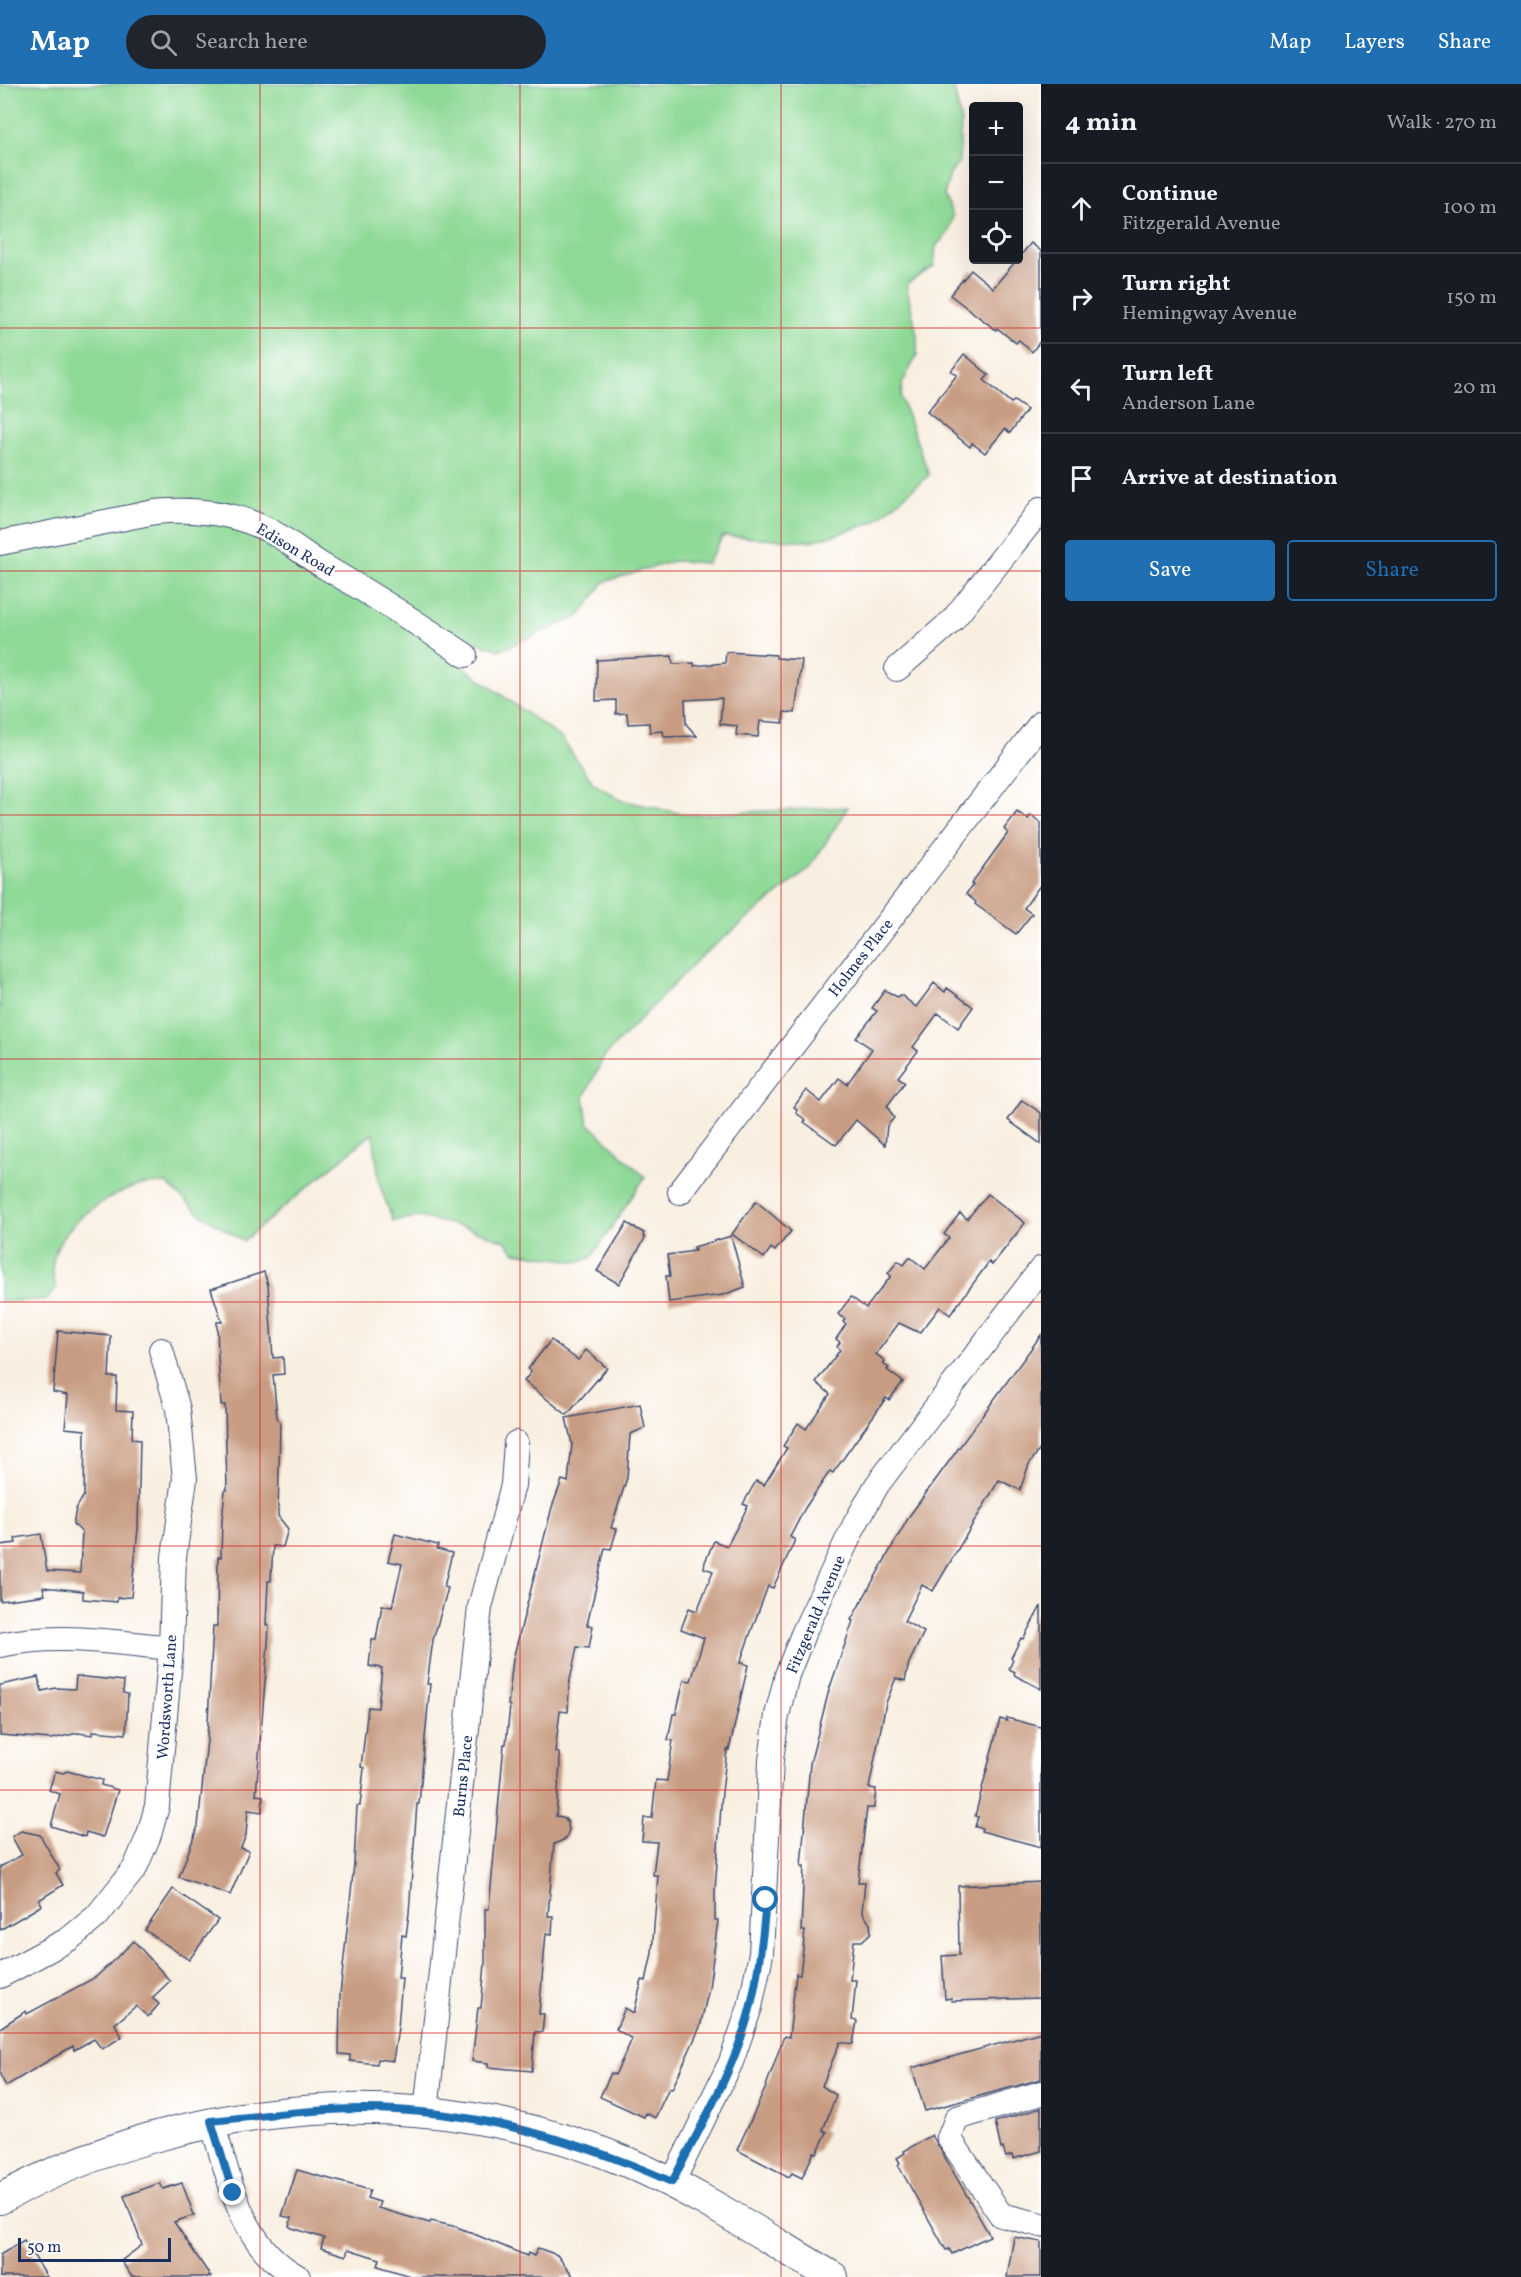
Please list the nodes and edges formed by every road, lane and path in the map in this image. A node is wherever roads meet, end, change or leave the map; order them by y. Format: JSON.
{"nodes":[{"id":1,"x":1041,"y":509,"type":"edge"},
{"id":2,"x":0,"y":543,"type":"edge"},
{"id":3,"x":465,"y":655,"type":"dead end"},
{"id":4,"x":897,"y":669,"type":"dead end"},
{"id":5,"x":1037,"y":734,"type":"edge"},
{"id":6,"x":680,"y":1192,"type":"dead end"},
{"id":7,"x":1041,"y":1269,"type":"edge"},
{"id":8,"x":162,"y":1350,"type":"dead end"},
{"id":9,"x":516,"y":1443,"type":"dead end"},
{"id":10,"x":0,"y":1645,"type":"edge"},
{"id":11,"x":171,"y":1648,"type":"junction"},
{"id":12,"x":0,"y":1976,"type":"edge"},
{"id":13,"x":1041,"y":2093,"type":"edge"},
{"id":14,"x":426,"y":2112,"type":"junction"},
{"id":15,"x":211,"y":2121,"type":"junction"},
{"id":16,"x":672,"y":2182,"type":"junction"},
{"id":17,"x":0,"y":2199,"type":"edge"},
{"id":18,"x":1041,"y":2225,"type":"edge"},
{"id":19,"x":298,"y":2277,"type":"edge"},
{"id":20,"x":833,"y":2277,"type":"edge"}],
"edges":[{"from":1,"to":4,"type":"street"},
{"from":2,"to":3,"type":"street","name":"Edison Road"},
{"from":5,"to":6,"type":"street","name":"Holmes Place"},
{"from":7,"to":16,"type":"street","name":"Fitzgerald Avenue"},
{"from":8,"to":11,"type":"street","name":"Wordsworth Lane"},
{"from":9,"to":14,"type":"street","name":"Burns Place"},
{"from":10,"to":11,"type":"street"},
{"from":11,"to":12,"type":"street","name":"Wordsworth Lane"},
{"from":13,"to":18,"type":"street"},
{"from":14,"to":15,"type":"main road"},
{"from":14,"to":16,"type":"main road"},
{"from":15,"to":17,"type":"main road"},
{"from":15,"to":19,"type":"street"},
{"from":16,"to":20,"type":"main road"}]}
